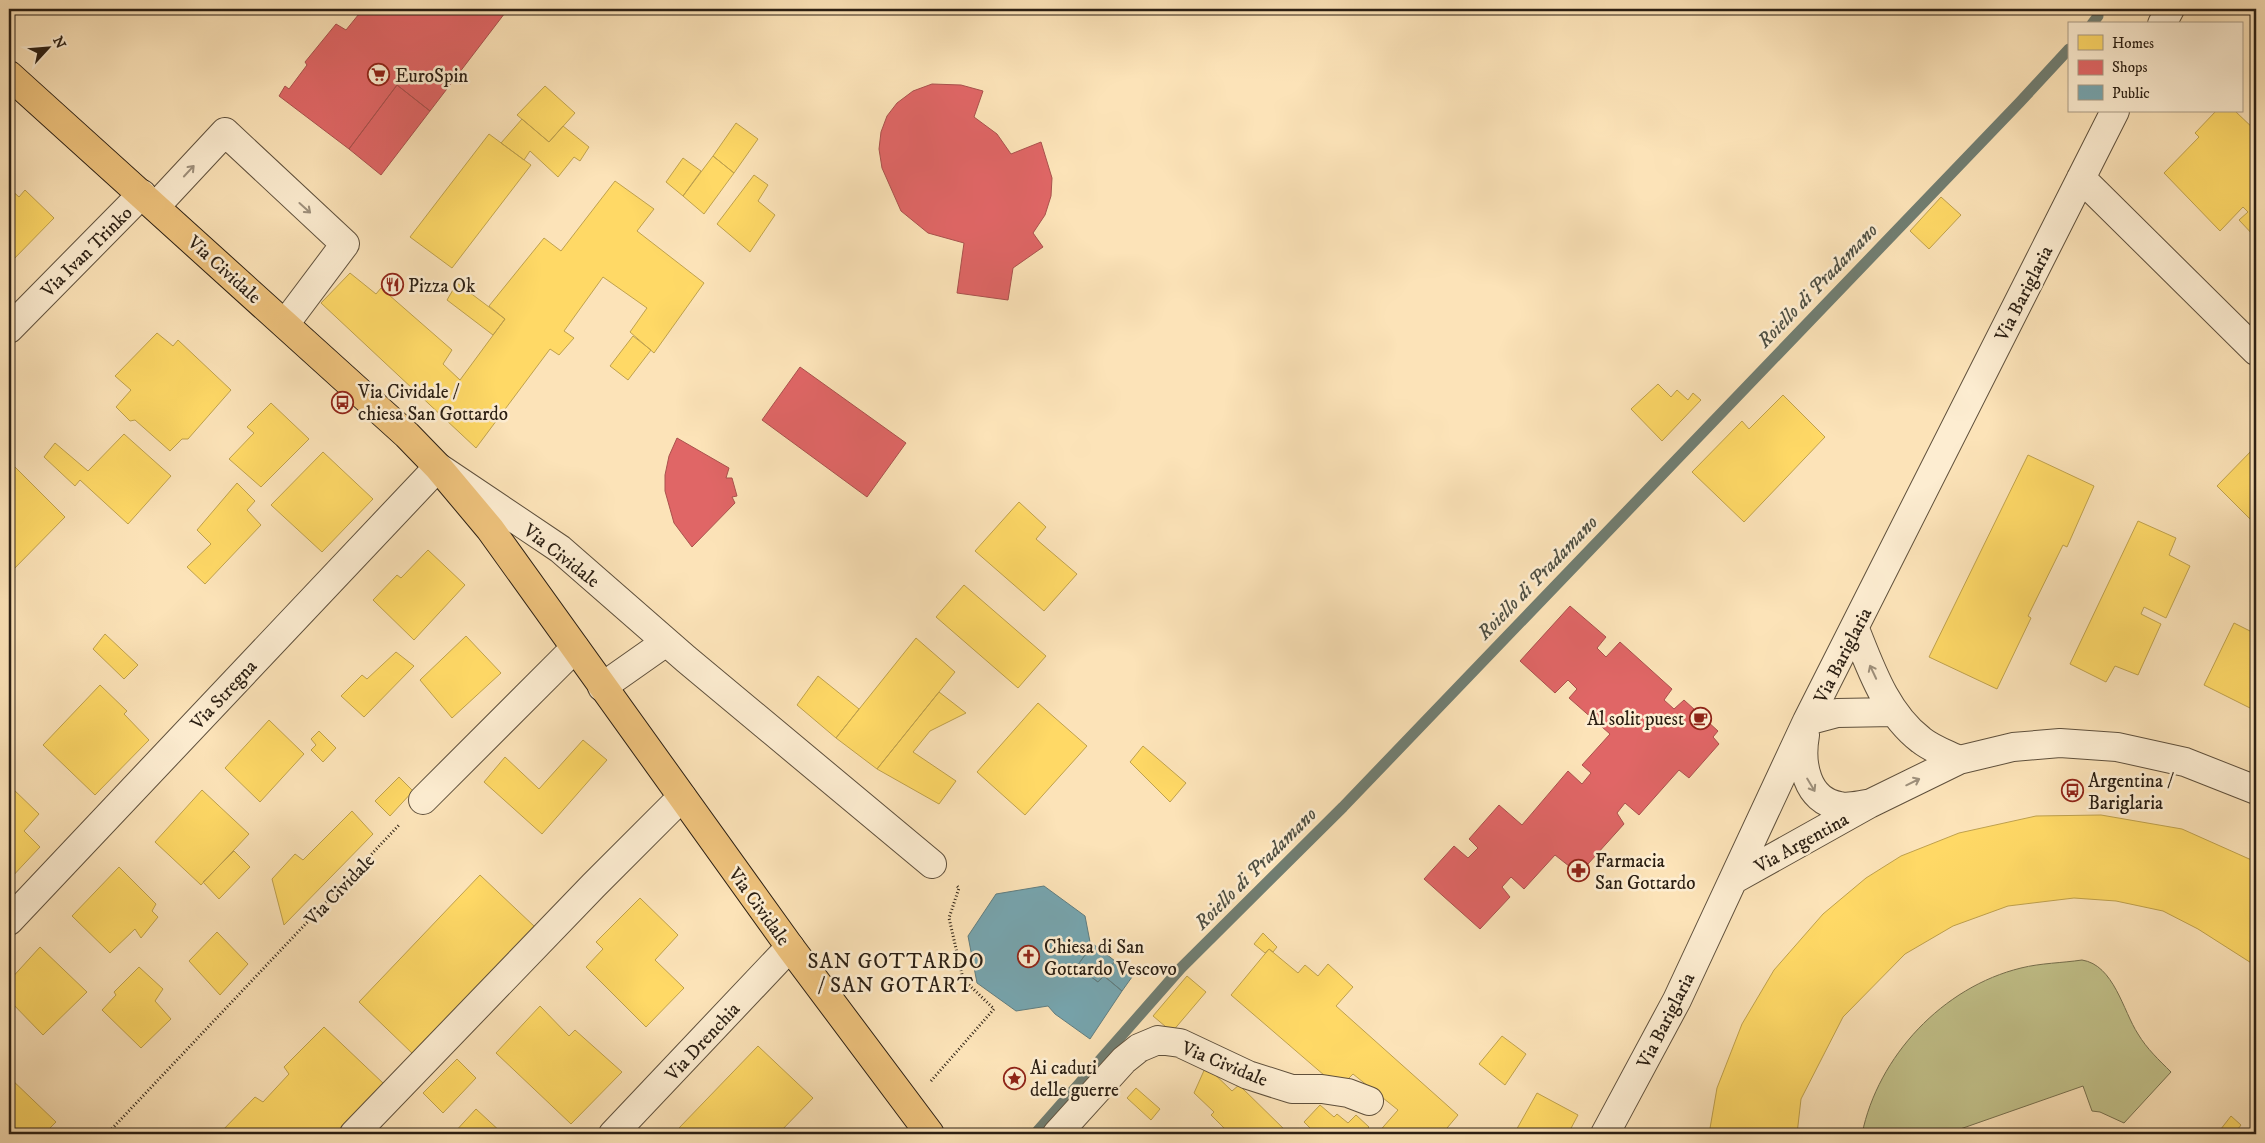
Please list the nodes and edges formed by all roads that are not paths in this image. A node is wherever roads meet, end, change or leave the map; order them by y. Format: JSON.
{"nodes":[{"id":1,"x":2170,"y":9,"type":"edge"},
{"id":2,"x":2163,"y":22,"type":"edge"},
{"id":3,"x":9,"y":75,"type":"edge"},
{"id":4,"x":2114,"y":112,"type":"edge"},
{"id":5,"x":2081,"y":178,"type":"junction"},
{"id":6,"x":149,"y":200,"type":"junction"},
{"id":7,"x":285,"y":324,"type":"junction"},
{"id":8,"x":9,"y":329,"type":"edge"},
{"id":9,"x":2256,"y":352,"type":"edge"},
{"id":10,"x":438,"y":467,"type":"junction"},
{"id":11,"x":1856,"y":629,"type":"junction"},
{"id":12,"x":666,"y":642,"type":"junction"},
{"id":13,"x":575,"y":648,"type":"junction"},
{"id":14,"x":602,"y":687,"type":"junction"},
{"id":15,"x":1894,"y":712,"type":"junction"},
{"id":16,"x":1807,"y":721,"type":"junction"},
{"id":17,"x":1959,"y":760,"type":"junction"},
{"id":18,"x":2256,"y":790,"type":"edge"},
{"id":19,"x":682,"y":797,"type":"junction"},
{"id":20,"x":424,"y":800,"type":"road end"},
{"id":21,"x":1869,"y":804,"type":"junction"},
{"id":22,"x":932,"y":864,"type":"road end"},
{"id":23,"x":1733,"y":880,"type":"junction"},
{"id":24,"x":9,"y":921,"type":"edge"},
{"id":25,"x":790,"y":947,"type":"junction"},
{"id":26,"x":1369,"y":1101,"type":"dead end"},
{"id":27,"x":354,"y":1134,"type":"edge"},
{"id":28,"x":613,"y":1134,"type":"edge"},
{"id":29,"x":930,"y":1134,"type":"edge"},
{"id":30,"x":1057,"y":1134,"type":"edge"},
{"id":31,"x":1605,"y":1134,"type":"edge"}],
"edges":[{"from":1,"to":2,"type":"street"},
{"from":3,"to":6,"type":"main road","name":"Via Cividale"},
{"from":4,"to":5,"type":"street","name":"Via Bariglaria"},
{"from":5,"to":9,"type":"street"},
{"from":5,"to":11,"type":"street","name":"Via Bariglaria"},
{"from":6,"to":7,"type":"main road","name":"Via Cividale"},
{"from":6,"to":7,"type":"street","name":"Via Ivan Trinko","one_way":true},
{"from":6,"to":8,"type":"street","name":"Via Ivan Trinko"},
{"from":7,"to":10,"type":"main road","name":"Via Cividale"},
{"from":10,"to":12,"type":"street","name":"Via Cividale"},
{"from":10,"to":13,"type":"main road","name":"Via Cividale"},
{"from":10,"to":24,"type":"street","name":"Via Stregna"},
{"from":15,"to":11,"type":"street","one_way":true},
{"from":11,"to":16,"type":"street","name":"Via Bariglaria"},
{"from":12,"to":14,"type":"street"},
{"from":12,"to":22,"type":"street","name":"Via Cividale"},
{"from":13,"to":14,"type":"main road","name":"Via Cividale"},
{"from":13,"to":20,"type":"street"},
{"from":14,"to":19,"type":"main road","name":"Via Cividale"},
{"from":15,"to":16,"type":"street"},
{"from":15,"to":17,"type":"street"},
{"from":16,"to":21,"type":"street","name":"Via Argentina","one_way":true},
{"from":16,"to":23,"type":"street","name":"Via Bariglaria"},
{"from":17,"to":18,"type":"street","name":"Via Argentina"},
{"from":21,"to":17,"type":"street","name":"Via Argentina","one_way":true},
{"from":19,"to":25,"type":"main road","name":"Via Cividale"},
{"from":19,"to":27,"type":"street"},
{"from":21,"to":23,"type":"street","name":"Via Argentina"},
{"from":23,"to":31,"type":"street","name":"Via Bariglaria"},
{"from":25,"to":28,"type":"street","name":"Via Drenchia"},
{"from":25,"to":29,"type":"main road","name":"Via Cividale"},
{"from":26,"to":30,"type":"street","name":"Via Cividale"}]}
